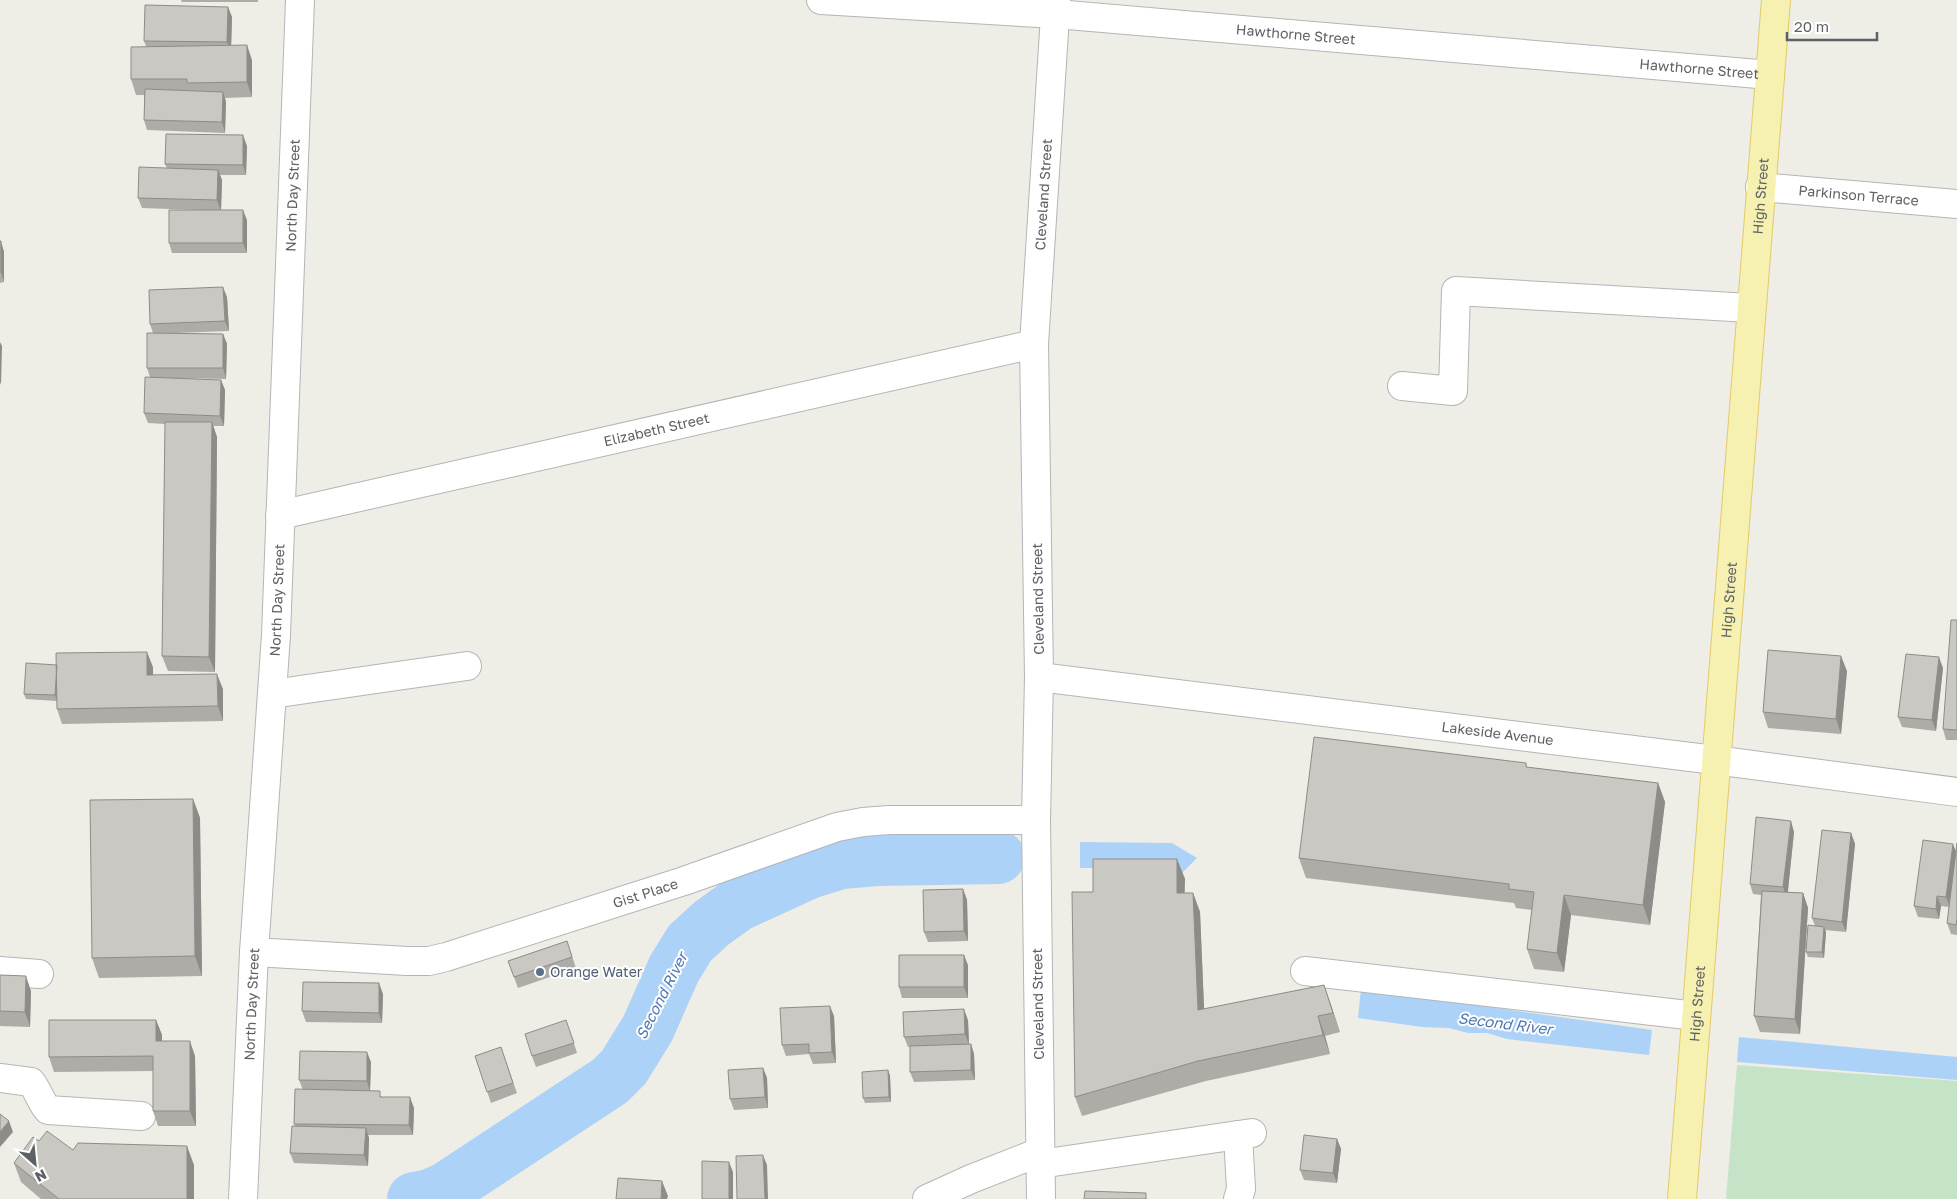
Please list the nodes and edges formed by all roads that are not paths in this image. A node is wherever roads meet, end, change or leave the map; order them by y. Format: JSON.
{"nodes":[{"id":1,"x":300,"y":0,"type":"edge"},
{"id":2,"x":821,"y":0,"type":"edge"},
{"id":3,"x":1776,"y":0,"type":"edge"},
{"id":4,"x":1056,"y":7,"type":"edge"},
{"id":5,"x":1770,"y":74,"type":"junction"},
{"id":6,"x":1760,"y":187,"type":"junction"},
{"id":7,"x":1957,"y":204,"type":"edge"},
{"id":8,"x":1750,"y":308,"type":"junction"},
{"id":9,"x":1034,"y":344,"type":"junction"},
{"id":10,"x":1402,"y":386,"type":"dead end"},
{"id":11,"x":280,"y":515,"type":"junction"},
{"id":12,"x":467,"y":666,"type":"dead end"},
{"id":13,"x":1039,"y":677,"type":"junction"},
{"id":14,"x":272,"y":694,"type":"junction"},
{"id":15,"x":1715,"y":760,"type":"junction"},
{"id":16,"x":1957,"y":792,"type":"edge"},
{"id":17,"x":1036,"y":820,"type":"junction"},
{"id":18,"x":254,"y":952,"type":"junction"},
{"id":19,"x":0,"y":970,"type":"edge"},
{"id":20,"x":1305,"y":970,"type":"dead end"},
{"id":21,"x":39,"y":974,"type":"dead end"},
{"id":22,"x":1696,"y":1016,"type":"junction"},
{"id":23,"x":0,"y":1078,"type":"edge"},
{"id":24,"x":142,"y":1116,"type":"dead end"},
{"id":25,"x":1040,"y":1158,"type":"junction"},
{"id":26,"x":243,"y":1199,"type":"edge"},
{"id":27,"x":927,"y":1199,"type":"edge"},
{"id":28,"x":1041,"y":1199,"type":"edge"},
{"id":29,"x":1238,"y":1199,"type":"edge"},
{"id":30,"x":1682,"y":1199,"type":"edge"}],
"edges":[{"from":1,"to":11,"type":"street","name":"North Day Street"},
{"from":2,"to":4,"type":"street","name":"Hawthorne Street"},
{"from":3,"to":5,"type":"main road","name":"High Street"},
{"from":4,"to":5,"type":"street","name":"Hawthorne Street"},
{"from":4,"to":9,"type":"street","name":"Cleveland Street"},
{"from":5,"to":6,"type":"main road","name":"High Street"},
{"from":6,"to":7,"type":"street","name":"Parkinson Terrace"},
{"from":6,"to":8,"type":"main road","name":"High Street"},
{"from":8,"to":10,"type":"street"},
{"from":8,"to":15,"type":"main road","name":"High Street"},
{"from":9,"to":11,"type":"street","name":"Elizabeth Street"},
{"from":9,"to":13,"type":"street","name":"Cleveland Street"},
{"from":11,"to":14,"type":"street","name":"North Day Street"},
{"from":12,"to":14,"type":"street"},
{"from":13,"to":15,"type":"street","name":"Lakeside Avenue"},
{"from":13,"to":17,"type":"street","name":"Cleveland Street"},
{"from":14,"to":18,"type":"street","name":"North Day Street"},
{"from":15,"to":16,"type":"street","name":"Lakeside Avenue"},
{"from":15,"to":22,"type":"main road","name":"High Street"},
{"from":17,"to":18,"type":"street","name":"Gist Place"},
{"from":17,"to":25,"type":"street","name":"Cleveland Street"},
{"from":18,"to":26,"type":"street","name":"North Day Street"},
{"from":19,"to":21,"type":"street"},
{"from":20,"to":22,"type":"street"},
{"from":22,"to":30,"type":"main road","name":"High Street"},
{"from":23,"to":24,"type":"street"},
{"from":25,"to":27,"type":"street"},
{"from":25,"to":28,"type":"street","name":"Cleveland Street"},
{"from":25,"to":29,"type":"street"}]}
